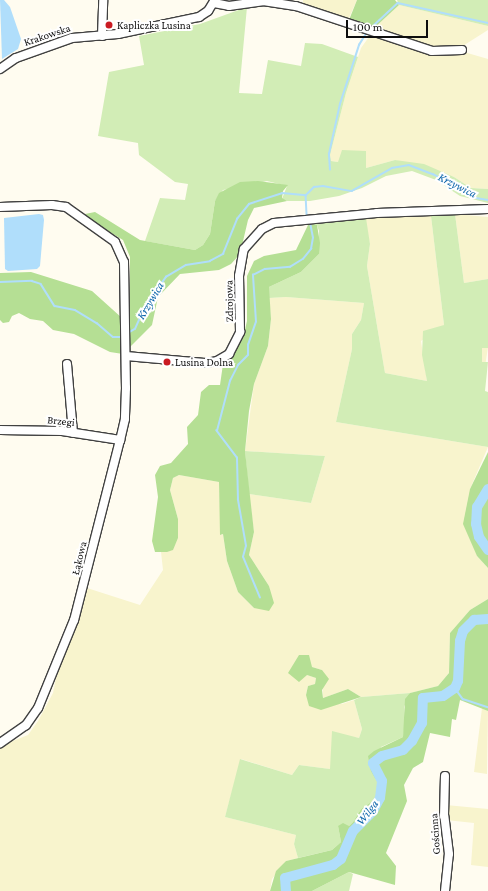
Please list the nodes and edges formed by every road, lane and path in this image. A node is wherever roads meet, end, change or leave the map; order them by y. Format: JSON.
{"nodes":[{"id":1,"x":103,"y":0,"type":"edge"},
{"id":2,"x":214,"y":1,"type":"edge"},
{"id":3,"x":102,"y":36,"type":"junction"},
{"id":4,"x":462,"y":50,"type":"dead end"},
{"id":5,"x":1,"y":67,"type":"edge"},
{"id":6,"x":0,"y":207,"type":"edge"},
{"id":7,"x":488,"y":209,"type":"edge"},
{"id":8,"x":126,"y":356,"type":"junction"},
{"id":9,"x":67,"y":364,"type":"dead end"},
{"id":10,"x":0,"y":430,"type":"edge"},
{"id":11,"x":73,"y":433,"type":"junction"},
{"id":12,"x":120,"y":440,"type":"junction"},
{"id":13,"x":0,"y":743,"type":"edge"},
{"id":14,"x":445,"y":776,"type":"dead end"},
{"id":15,"x":445,"y":891,"type":"edge"}],
"edges":[{"from":1,"to":3,"type":"street"},
{"from":2,"to":3,"type":"street","name":"Krakowska"},
{"from":2,"to":4,"type":"street"},
{"from":3,"to":5,"type":"street","name":"Krakowska"},
{"from":6,"to":8,"type":"street"},
{"from":7,"to":8,"type":"street","name":"Zdrojowa"},
{"from":8,"to":12,"type":"street","name":"Łąkowa"},
{"from":9,"to":11,"type":"street"},
{"from":10,"to":11,"type":"street","name":"Brzegi"},
{"from":11,"to":12,"type":"street","name":"Brzegi"},
{"from":12,"to":13,"type":"street","name":"Łąkowa"},
{"from":14,"to":15,"type":"street","name":"Gościnna"}]}
